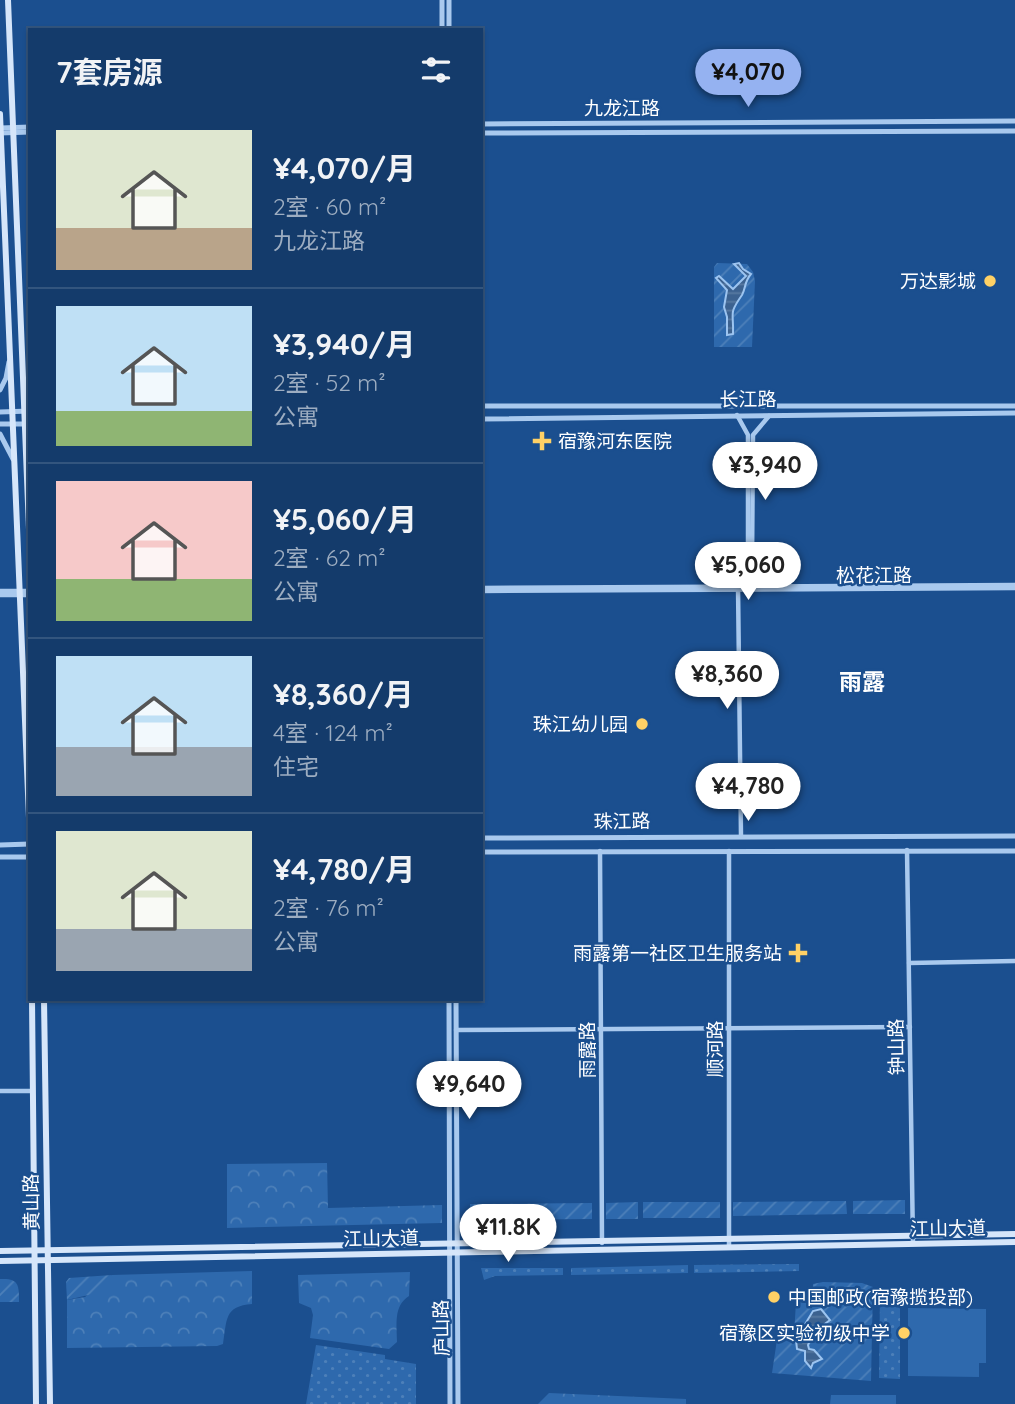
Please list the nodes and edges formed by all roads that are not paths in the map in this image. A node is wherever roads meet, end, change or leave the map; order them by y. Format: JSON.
{"nodes":[{"id":1,"x":8,"y":0,"type":"edge"},
{"id":2,"x":442,"y":0,"type":"edge"},
{"id":3,"x":449,"y":0,"type":"edge"},
{"id":4,"x":442,"y":28,"type":"edge"},
{"id":5,"x":449,"y":28,"type":"edge"},
{"id":6,"x":0,"y":114,"type":"edge"},
{"id":7,"x":1015,"y":121,"type":"edge"},
{"id":8,"x":483,"y":124,"type":"edge"},
{"id":9,"x":0,"y":130,"type":"edge"},
{"id":10,"x":14,"y":130,"type":"junction"},
{"id":11,"x":28,"y":130,"type":"edge"},
{"id":12,"x":1015,"y":131,"type":"edge"},
{"id":13,"x":483,"y":132,"type":"edge"},
{"id":14,"x":9,"y":359,"type":"junction"},
{"id":15,"x":22,"y":372,"type":"junction"},
{"id":16,"x":28,"y":387,"type":"edge"},
{"id":17,"x":0,"y":390,"type":"edge"},
{"id":18,"x":483,"y":406,"type":"edge"},
{"id":19,"x":1015,"y":406,"type":"edge"},
{"id":20,"x":11,"y":411,"type":"junction"},
{"id":21,"x":0,"y":412,"type":"edge"},
{"id":22,"x":27,"y":412,"type":"edge"},
{"id":23,"x":1015,"y":413,"type":"edge"},
{"id":24,"x":737,"y":414,"type":"junction"},
{"id":25,"x":771,"y":414,"type":"junction"},
{"id":26,"x":483,"y":419,"type":"edge"},
{"id":27,"x":0,"y":424,"type":"edge"},
{"id":28,"x":12,"y":424,"type":"junction"},
{"id":29,"x":27,"y":424,"type":"edge"},
{"id":30,"x":0,"y":434,"type":"edge"},
{"id":31,"x":28,"y":448,"type":"edge"},
{"id":32,"x":26,"y":457,"type":"junction"},
{"id":33,"x":14,"y":461,"type":"junction"},
{"id":34,"x":28,"y":506,"type":"edge"},
{"id":35,"x":767,"y":586,"type":"junction"},
{"id":36,"x":1015,"y":586,"type":"edge"},
{"id":37,"x":738,"y":588,"type":"junction"},
{"id":38,"x":483,"y":590,"type":"edge"},
{"id":39,"x":0,"y":593,"type":"edge"},
{"id":40,"x":19,"y":593,"type":"junction"},
{"id":41,"x":28,"y":593,"type":"edge"},
{"id":42,"x":28,"y":798,"type":"edge"},
{"id":43,"x":1015,"y":835,"type":"edge"},
{"id":44,"x":741,"y":836,"type":"junction"},
{"id":45,"x":483,"y":838,"type":"edge"},
{"id":46,"x":28,"y":843,"type":"edge"},
{"id":47,"x":0,"y":845,"type":"edge"},
{"id":48,"x":907,"y":850,"type":"junction"},
{"id":49,"x":1015,"y":850,"type":"edge"},
{"id":50,"x":729,"y":851,"type":"junction"},
{"id":51,"x":483,"y":852,"type":"edge"},
{"id":52,"x":600,"y":852,"type":"junction"},
{"id":53,"x":0,"y":857,"type":"edge"},
{"id":54,"x":28,"y":857,"type":"edge"},
{"id":55,"x":1015,"y":961,"type":"edge"},
{"id":56,"x":909,"y":963,"type":"junction"},
{"id":57,"x":32,"y":1001,"type":"edge"},
{"id":58,"x":44,"y":1001,"type":"edge"},
{"id":59,"x":449,"y":1001,"type":"edge"},
{"id":60,"x":456,"y":1001,"type":"edge"},
{"id":61,"x":910,"y":1027,"type":"junction"},
{"id":62,"x":729,"y":1028,"type":"junction"},
{"id":63,"x":601,"y":1029,"type":"junction"},
{"id":64,"x":456,"y":1030,"type":"junction"},
{"id":65,"x":0,"y":1091,"type":"edge"},
{"id":66,"x":33,"y":1091,"type":"junction"},
{"id":67,"x":1015,"y":1233,"type":"edge"},
{"id":68,"x":913,"y":1236,"type":"junction"},
{"id":69,"x":729,"y":1238,"type":"junction"},
{"id":70,"x":995,"y":1238,"type":"junction"},
{"id":71,"x":602,"y":1240,"type":"junction"},
{"id":72,"x":452,"y":1242,"type":"junction"},
{"id":73,"x":913,"y":1244,"type":"junction"},
{"id":74,"x":1015,"y":1244,"type":"edge"},
{"id":75,"x":729,"y":1247,"type":"junction"},
{"id":76,"x":602,"y":1248,"type":"junction"},
{"id":77,"x":35,"y":1250,"type":"junction"},
{"id":78,"x":48,"y":1250,"type":"junction"},
{"id":79,"x":0,"y":1251,"type":"edge"},
{"id":80,"x":452,"y":1252,"type":"junction"},
{"id":81,"x":35,"y":1260,"type":"junction"},
{"id":82,"x":48,"y":1260,"type":"junction"},
{"id":83,"x":0,"y":1261,"type":"edge"},
{"id":84,"x":37,"y":1404,"type":"edge"},
{"id":85,"x":50,"y":1404,"type":"edge"},
{"id":86,"x":450,"y":1404,"type":"edge"},
{"id":87,"x":458,"y":1404,"type":"edge"}],
"edges":[{"from":1,"to":10,"type":"main road"},
{"from":2,"to":4,"type":"street"},
{"from":3,"to":5,"type":"street"},
{"from":6,"to":9,"type":"main road"},
{"from":7,"to":8,"type":"street","name":"九龙江路"},
{"from":9,"to":10,"type":"street"},
{"from":9,"to":14,"type":"main road"},
{"from":10,"to":11,"type":"street"},
{"from":10,"to":15,"type":"main road"},
{"from":12,"to":13,"type":"street","name":"九龙江路"},
{"from":14,"to":17,"type":"street"},
{"from":14,"to":20,"type":"main road"},
{"from":15,"to":16,"type":"street"},
{"from":15,"to":22,"type":"main road"},
{"from":18,"to":19,"type":"street","name":"长江路"},
{"from":20,"to":21,"type":"street"},
{"from":20,"to":22,"type":"street"},
{"from":20,"to":28,"type":"main road"},
{"from":22,"to":29,"type":"main road"},
{"from":23,"to":25,"type":"street","name":"长江路"},
{"from":24,"to":25,"type":"street","name":"长江路"},
{"from":24,"to":26,"type":"street","name":"长江路"},
{"from":24,"to":37,"type":"street"},
{"from":25,"to":35,"type":"street"},
{"from":27,"to":28,"type":"street"},
{"from":28,"to":29,"type":"street"},
{"from":28,"to":33,"type":"main road"},
{"from":29,"to":32,"type":"main road"},
{"from":30,"to":33,"type":"street"},
{"from":31,"to":32,"type":"street"},
{"from":32,"to":34,"type":"main road"},
{"from":33,"to":40,"type":"main road"},
{"from":35,"to":36,"type":"street","name":"松花江路"},
{"from":35,"to":37,"type":"street","name":"松花江路"},
{"from":36,"to":37,"type":"street","name":"松花江路"},
{"from":37,"to":38,"type":"street","name":"松花江路"},
{"from":37,"to":44,"type":"street"},
{"from":39,"to":40,"type":"street"},
{"from":40,"to":41,"type":"street"},
{"from":40,"to":42,"type":"main road"},
{"from":43,"to":44,"type":"street","name":"珠江路"},
{"from":44,"to":45,"type":"street","name":"珠江路"},
{"from":46,"to":47,"type":"street"},
{"from":48,"to":49,"type":"street","name":"珠江路"},
{"from":48,"to":50,"type":"street","name":"珠江路"},
{"from":48,"to":56,"type":"street","name":"钟山路"},
{"from":50,"to":52,"type":"street","name":"珠江路"},
{"from":50,"to":62,"type":"street","name":"顺河路"},
{"from":51,"to":52,"type":"street","name":"珠江路"},
{"from":52,"to":63,"type":"street","name":"雨露路"},
{"from":53,"to":54,"type":"street"},
{"from":55,"to":56,"type":"street"},
{"from":56,"to":61,"type":"street","name":"钟山路"},
{"from":57,"to":66,"type":"main road","name":"黄山路"},
{"from":58,"to":78,"type":"main road","name":"黄山路"},
{"from":59,"to":72,"type":"street","name":"庐山路"},
{"from":60,"to":64,"type":"street","name":"庐山路"},
{"from":61,"to":62,"type":"street"},
{"from":61,"to":68,"type":"street","name":"钟山路"},
{"from":62,"to":63,"type":"street"},
{"from":62,"to":69,"type":"street","name":"顺河路"},
{"from":63,"to":64,"type":"street"},
{"from":63,"to":71,"type":"street","name":"雨露路"},
{"from":64,"to":72,"type":"street","name":"庐山路"},
{"from":65,"to":66,"type":"street"},
{"from":66,"to":77,"type":"main road","name":"黄山路"},
{"from":67,"to":70,"type":"main road","name":"江山大道"},
{"from":68,"to":69,"type":"main road","name":"江山大道"},
{"from":68,"to":70,"type":"main road","name":"江山大道"},
{"from":68,"to":73,"type":"street","name":"钟山路"},
{"from":69,"to":71,"type":"main road","name":"江山大道"},
{"from":69,"to":75,"type":"street","name":"顺河路"},
{"from":70,"to":73,"type":"main road","name":"江山大道"},
{"from":70,"to":74,"type":"main road","name":"江山大道"},
{"from":71,"to":72,"type":"main road","name":"江山大道"},
{"from":71,"to":76,"type":"street","name":"雨露路"},
{"from":72,"to":78,"type":"main road","name":"江山大道"},
{"from":72,"to":80,"type":"street","name":"庐山路"},
{"from":73,"to":75,"type":"main road","name":"江山大道"},
{"from":75,"to":76,"type":"main road","name":"江山大道"},
{"from":76,"to":80,"type":"main road","name":"江山大道"},
{"from":77,"to":78,"type":"main road","name":"江山大道"},
{"from":77,"to":79,"type":"main road","name":"江山大道"},
{"from":77,"to":81,"type":"main road","name":"黄山路"},
{"from":78,"to":82,"type":"main road","name":"黄山路"},
{"from":80,"to":82,"type":"main road","name":"江山大道"},
{"from":80,"to":86,"type":"street","name":"庐山路"},
{"from":80,"to":87,"type":"street","name":"庐山路"},
{"from":81,"to":82,"type":"main road","name":"江山大道"},
{"from":81,"to":83,"type":"main road","name":"江山大道"},
{"from":81,"to":84,"type":"main road","name":"黄山路"},
{"from":82,"to":85,"type":"main road","name":"黄山路"}]}
